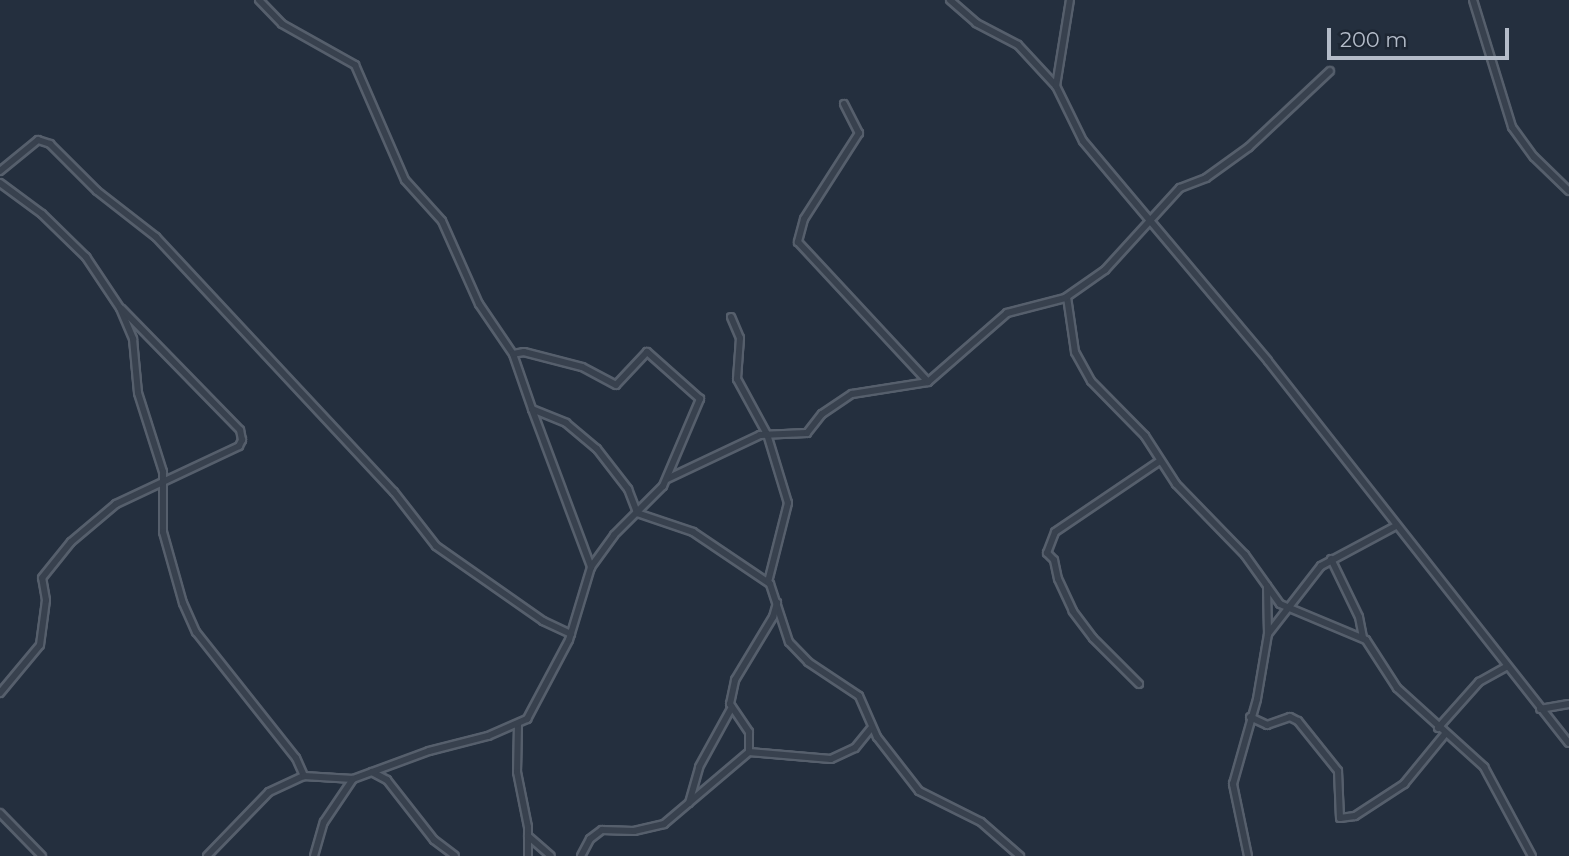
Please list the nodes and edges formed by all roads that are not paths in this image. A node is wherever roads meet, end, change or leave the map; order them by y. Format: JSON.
{"nodes":[{"id":1,"x":259,"y":0,"type":"edge"},
{"id":2,"x":950,"y":0,"type":"edge"},
{"id":3,"x":1070,"y":0,"type":"edge"},
{"id":4,"x":1473,"y":0,"type":"edge"},
{"id":5,"x":1329,"y":71,"type":"dead end"},
{"id":6,"x":1056,"y":86,"type":"junction"},
{"id":7,"x":844,"y":104,"type":"dead end"},
{"id":8,"x":0,"y":171,"type":"edge"},
{"id":9,"x":0,"y":183,"type":"edge"},
{"id":10,"x":1569,"y":191,"type":"edge"},
{"id":11,"x":1149,"y":221,"type":"junction"},
{"id":12,"x":1067,"y":297,"type":"junction"},
{"id":13,"x":120,"y":308,"type":"junction"},
{"id":14,"x":731,"y":317,"type":"dead end"},
{"id":15,"x":513,"y":354,"type":"junction"},
{"id":16,"x":928,"y":382,"type":"junction"},
{"id":17,"x":532,"y":409,"type":"junction"},
{"id":18,"x":767,"y":434,"type":"junction"},
{"id":19,"x":1160,"y":461,"type":"junction"},
{"id":20,"x":667,"y":479,"type":"junction"},
{"id":21,"x":159,"y":481,"type":"junction"},
{"id":22,"x":637,"y":513,"type":"junction"},
{"id":23,"x":1396,"y":526,"type":"junction"},
{"id":24,"x":1331,"y":559,"type":"junction"},
{"id":25,"x":591,"y":567,"type":"junction"},
{"id":26,"x":768,"y":582,"type":"junction"},
{"id":27,"x":1267,"y":586,"type":"junction"},
{"id":28,"x":777,"y":602,"type":"junction"},
{"id":29,"x":1287,"y":607,"type":"junction"},
{"id":30,"x":571,"y":634,"type":"junction"},
{"id":31,"x":1268,"y":634,"type":"junction"},
{"id":32,"x":1363,"y":638,"type":"junction"},
{"id":33,"x":1506,"y":667,"type":"junction"},
{"id":34,"x":1139,"y":684,"type":"dead end"},
{"id":35,"x":0,"y":693,"type":"edge"},
{"id":36,"x":1569,"y":704,"type":"edge"},
{"id":37,"x":732,"y":707,"type":"junction"},
{"id":38,"x":1540,"y":709,"type":"junction"},
{"id":39,"x":1250,"y":717,"type":"junction"},
{"id":40,"x":518,"y":725,"type":"junction"},
{"id":41,"x":871,"y":728,"type":"junction"},
{"id":42,"x":1438,"y":728,"type":"junction"},
{"id":43,"x":1445,"y":734,"type":"junction"},
{"id":44,"x":1569,"y":743,"type":"edge"},
{"id":45,"x":749,"y":752,"type":"junction"},
{"id":46,"x":372,"y":772,"type":"junction"},
{"id":47,"x":304,"y":776,"type":"junction"},
{"id":48,"x":354,"y":779,"type":"junction"},
{"id":49,"x":689,"y":803,"type":"junction"},
{"id":50,"x":0,"y":813,"type":"edge"},
{"id":51,"x":528,"y":836,"type":"junction"},
{"id":52,"x":526,"y":855,"type":"edge"},
{"id":53,"x":42,"y":856,"type":"edge"},
{"id":54,"x":207,"y":856,"type":"edge"},
{"id":55,"x":314,"y":856,"type":"edge"},
{"id":56,"x":455,"y":856,"type":"edge"},
{"id":57,"x":551,"y":856,"type":"edge"},
{"id":58,"x":581,"y":856,"type":"edge"},
{"id":59,"x":1020,"y":856,"type":"edge"},
{"id":60,"x":1248,"y":856,"type":"edge"},
{"id":61,"x":1532,"y":856,"type":"edge"}],
"edges":[{"from":1,"to":15,"type":"street"},
{"from":2,"to":6,"type":"street"},
{"from":3,"to":6,"type":"street"},
{"from":4,"to":10,"type":"street"},
{"from":5,"to":11,"type":"street"},
{"from":6,"to":11,"type":"street"},
{"from":7,"to":16,"type":"street"},
{"from":8,"to":30,"type":"street"},
{"from":9,"to":13,"type":"street"},
{"from":11,"to":12,"type":"street"},
{"from":11,"to":23,"type":"street"},
{"from":12,"to":16,"type":"street"},
{"from":12,"to":19,"type":"street"},
{"from":13,"to":21,"type":"street"},
{"from":13,"to":21,"type":"street"},
{"from":14,"to":18,"type":"street"},
{"from":15,"to":17,"type":"street"},
{"from":15,"to":20,"type":"street"},
{"from":16,"to":18,"type":"street"},
{"from":17,"to":22,"type":"street"},
{"from":17,"to":25,"type":"street"},
{"from":18,"to":20,"type":"street"},
{"from":18,"to":26,"type":"street"},
{"from":19,"to":27,"type":"street"},
{"from":19,"to":34,"type":"street"},
{"from":20,"to":22,"type":"street"},
{"from":21,"to":35,"type":"street"},
{"from":21,"to":47,"type":"street"},
{"from":22,"to":25,"type":"street"},
{"from":22,"to":26,"type":"street"},
{"from":23,"to":24,"type":"street"},
{"from":23,"to":33,"type":"street"},
{"from":24,"to":29,"type":"street"},
{"from":24,"to":32,"type":"street"},
{"from":25,"to":30,"type":"street"},
{"from":26,"to":28,"type":"street"},
{"from":27,"to":29,"type":"street"},
{"from":27,"to":31,"type":"street"},
{"from":28,"to":37,"type":"street"},
{"from":28,"to":41,"type":"street"},
{"from":29,"to":31,"type":"street"},
{"from":29,"to":32,"type":"street"},
{"from":30,"to":40,"type":"street"},
{"from":31,"to":39,"type":"street"},
{"from":32,"to":42,"type":"street"},
{"from":33,"to":38,"type":"street"},
{"from":33,"to":42,"type":"street"},
{"from":36,"to":38,"type":"street"},
{"from":37,"to":45,"type":"street"},
{"from":37,"to":49,"type":"street"},
{"from":38,"to":44,"type":"street"},
{"from":39,"to":43,"type":"street"},
{"from":39,"to":60,"type":"street"},
{"from":40,"to":46,"type":"street"},
{"from":40,"to":51,"type":"street"},
{"from":41,"to":45,"type":"street"},
{"from":41,"to":59,"type":"street"},
{"from":42,"to":43,"type":"street"},
{"from":43,"to":61,"type":"street"},
{"from":45,"to":49,"type":"street"},
{"from":46,"to":48,"type":"street"},
{"from":46,"to":56,"type":"street"},
{"from":47,"to":48,"type":"street"},
{"from":47,"to":54,"type":"street"},
{"from":48,"to":55,"type":"street"},
{"from":49,"to":58,"type":"street"},
{"from":50,"to":53,"type":"street"},
{"from":51,"to":52,"type":"street"},
{"from":51,"to":57,"type":"street"}]}
